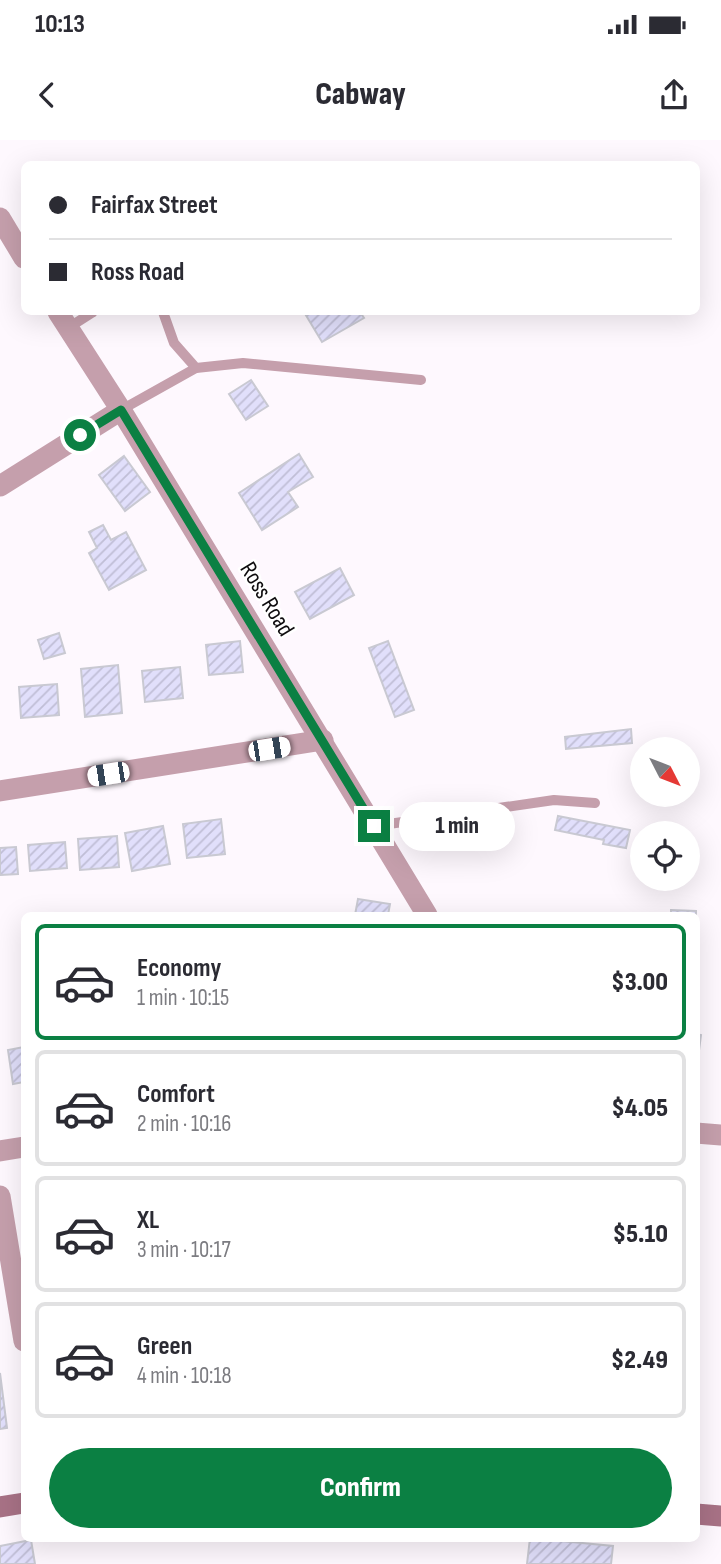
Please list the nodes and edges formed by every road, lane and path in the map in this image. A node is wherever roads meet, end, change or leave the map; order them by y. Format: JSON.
{"nodes":[{"id":1,"x":0,"y":218,"type":"edge"},
{"id":2,"x":21,"y":253,"type":"edge"},
{"id":3,"x":82,"y":315,"type":"edge"},
{"id":4,"x":164,"y":315,"type":"edge"},
{"id":5,"x":63,"y":320,"type":"edge"},
{"id":6,"x":196,"y":368,"type":"junction"},
{"id":7,"x":421,"y":380,"type":"dead end"},
{"id":8,"x":121,"y":410,"type":"junction"},
{"id":9,"x":0,"y":486,"type":"edge"},
{"id":10,"x":323,"y":740,"type":"junction"},
{"id":11,"x":0,"y":791,"type":"edge"},
{"id":12,"x":594,"y":803,"type":"dead end"},
{"id":13,"x":374,"y":826,"type":"junction"},
{"id":14,"x":426,"y":912,"type":"edge"},
{"id":15,"x":700,"y":1133,"type":"edge"},
{"id":16,"x":721,"y":1135,"type":"edge"},
{"id":17,"x":21,"y":1148,"type":"edge"},
{"id":18,"x":0,"y":1151,"type":"edge"},
{"id":19,"x":0,"y":1196,"type":"edge"},
{"id":20,"x":21,"y":1323,"type":"edge"},
{"id":21,"x":21,"y":1504,"type":"edge"},
{"id":22,"x":0,"y":1507,"type":"edge"},
{"id":23,"x":700,"y":1514,"type":"edge"},
{"id":24,"x":721,"y":1516,"type":"edge"}],
"edges":[{"from":1,"to":2,"type":"street"},
{"from":3,"to":5,"type":"lane"},
{"from":4,"to":6,"type":"lane"},
{"from":5,"to":8,"type":"street","name":"Ross Road"},
{"from":6,"to":7,"type":"lane"},
{"from":6,"to":8,"type":"lane"},
{"from":8,"to":9,"type":"street"},
{"from":8,"to":10,"type":"street","name":"Ross Road"},
{"from":10,"to":11,"type":"street"},
{"from":10,"to":13,"type":"street","name":"Ross Road"},
{"from":12,"to":13,"type":"lane"},
{"from":13,"to":14,"type":"street","name":"Ross Road"},
{"from":15,"to":16,"type":"street"},
{"from":17,"to":18,"type":"street"},
{"from":19,"to":20,"type":"street"},
{"from":21,"to":22,"type":"street"},
{"from":23,"to":24,"type":"street"}]}
